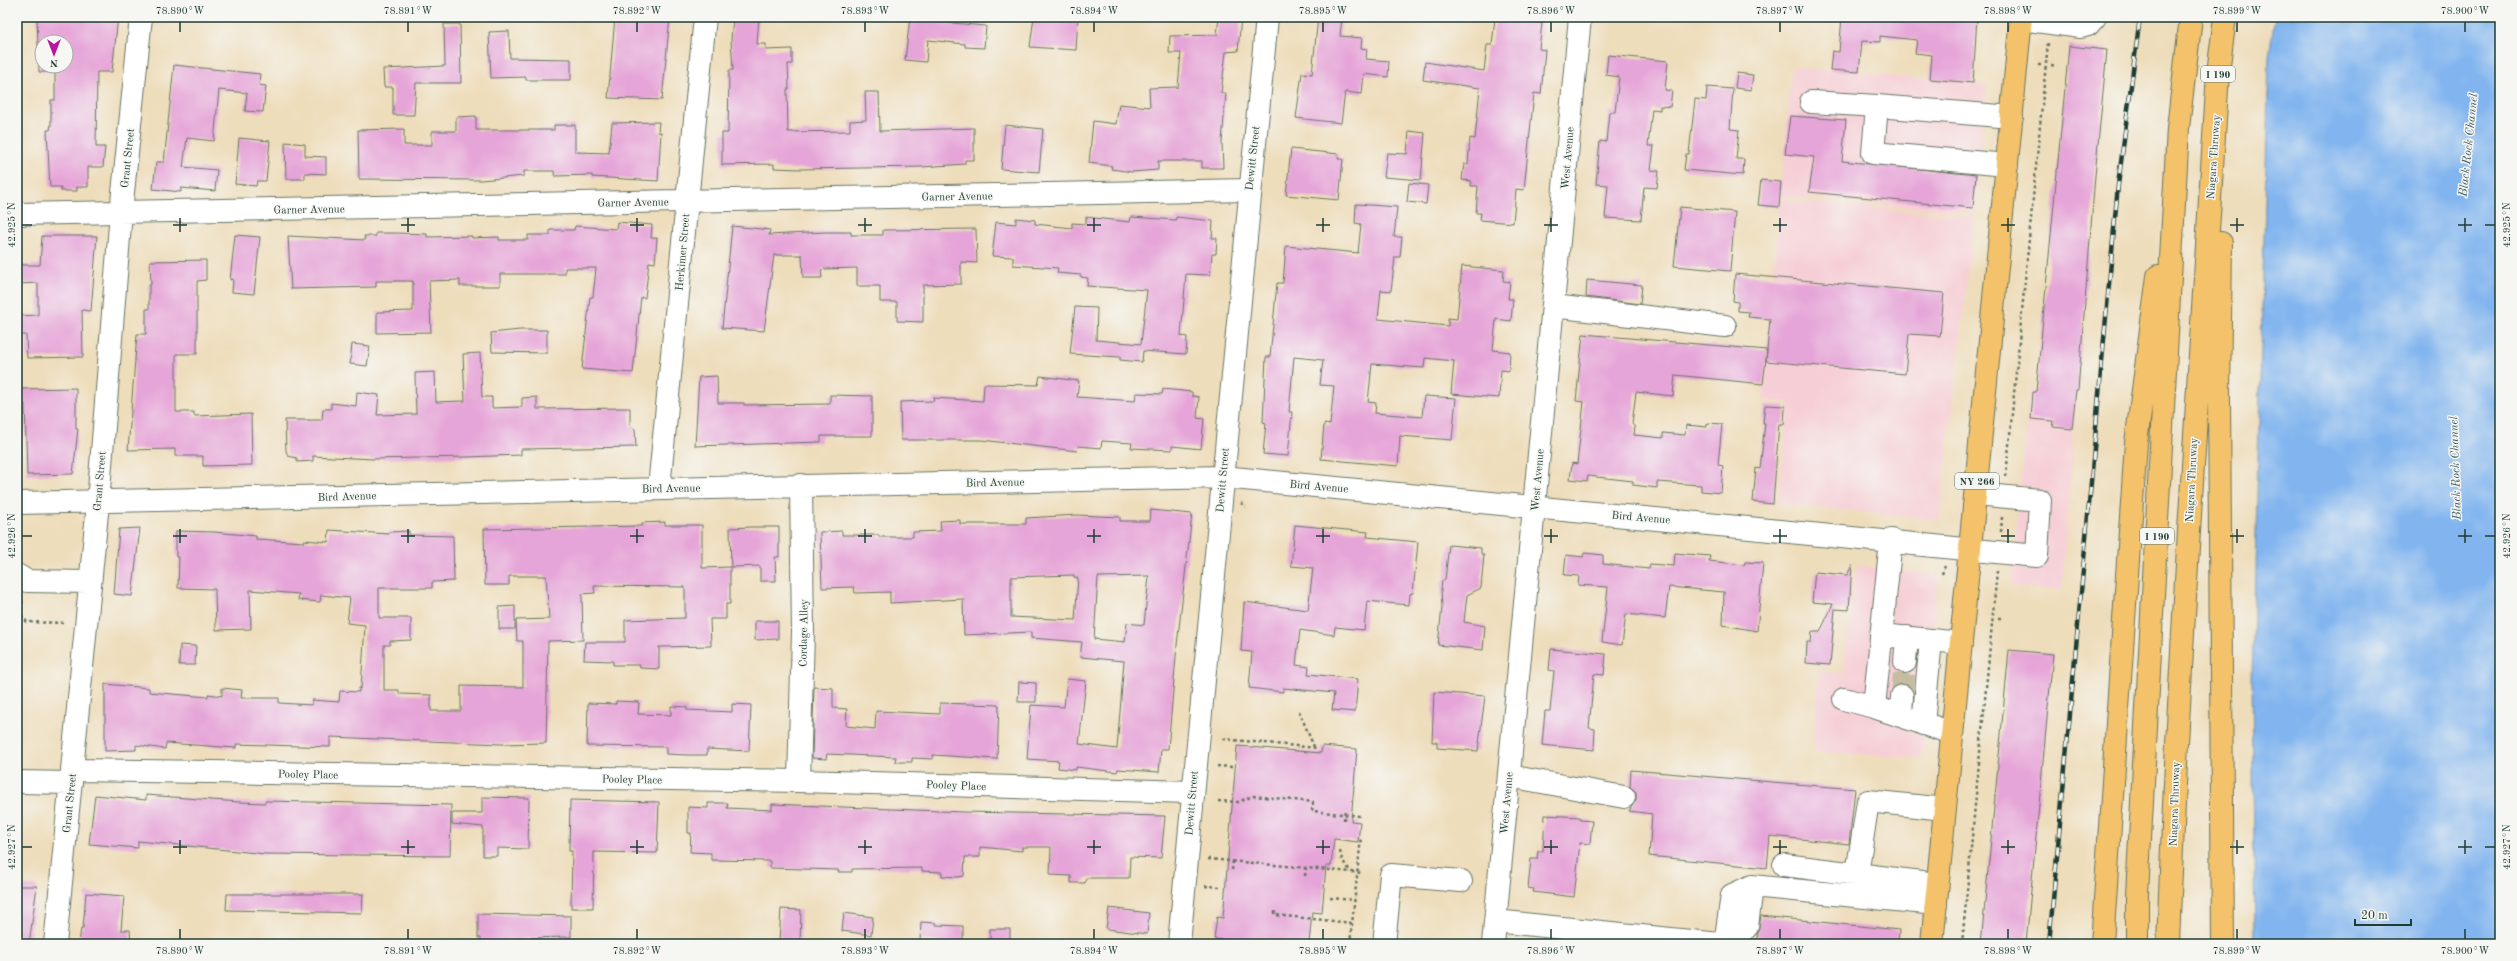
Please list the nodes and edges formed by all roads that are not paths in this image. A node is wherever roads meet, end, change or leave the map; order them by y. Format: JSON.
{"nodes":[{"id":1,"x":141,"y":17,"type":"edge"},
{"id":2,"x":704,"y":17,"type":"edge"},
{"id":3,"x":1267,"y":17,"type":"edge"},
{"id":4,"x":1580,"y":17,"type":"edge"},
{"id":5,"x":2095,"y":17,"type":"edge"},
{"id":6,"x":2191,"y":17,"type":"edge"},
{"id":7,"x":2225,"y":17,"type":"edge"},
{"id":8,"x":2021,"y":18,"type":"edge"},
{"id":9,"x":1812,"y":102,"type":"dead end"},
{"id":10,"x":1877,"y":106,"type":"junction"},
{"id":11,"x":2012,"y":117,"type":"junction"},
{"id":12,"x":2178,"y":128,"type":"junction"},
{"id":13,"x":2214,"y":132,"type":"junction"},
{"id":14,"x":2007,"y":165,"type":"junction"},
{"id":15,"x":1249,"y":190,"type":"junction"},
{"id":16,"x":686,"y":201,"type":"junction"},
{"id":17,"x":121,"y":212,"type":"junction"},
{"id":18,"x":17,"y":214,"type":"edge"},
{"id":19,"x":1553,"y":306,"type":"junction"},
{"id":20,"x":1725,"y":326,"type":"dead end"},
{"id":21,"x":1223,"y":477,"type":"junction"},
{"id":22,"x":801,"y":485,"type":"junction"},
{"id":23,"x":659,"y":488,"type":"junction"},
{"id":24,"x":1976,"y":494,"type":"junction"},
{"id":25,"x":17,"y":503,"type":"edge"},
{"id":26,"x":98,"y":503,"type":"junction"},
{"id":27,"x":1534,"y":506,"type":"junction"},
{"id":28,"x":1891,"y":540,"type":"junction"},
{"id":29,"x":1970,"y":548,"type":"junction"},
{"id":30,"x":17,"y":575,"type":"edge"},
{"id":31,"x":90,"y":582,"type":"junction"},
{"id":32,"x":1881,"y":635,"type":"junction"},
{"id":33,"x":1907,"y":637,"type":"junction"},
{"id":34,"x":1931,"y":640,"type":"junction"},
{"id":35,"x":1961,"y":643,"type":"junction"},
{"id":36,"x":1905,"y":662,"type":"tunnel mouth"},
{"id":37,"x":1844,"y":699,"type":"dead end"},
{"id":38,"x":1874,"y":707,"type":"junction"},
{"id":39,"x":1923,"y":724,"type":"junction"},
{"id":40,"x":1952,"y":733,"type":"junction"},
{"id":41,"x":72,"y":776,"type":"junction"},
{"id":42,"x":1509,"y":776,"type":"junction"},
{"id":43,"x":799,"y":781,"type":"junction"},
{"id":44,"x":17,"y":782,"type":"edge"},
{"id":45,"x":1192,"y":792,"type":"junction"},
{"id":46,"x":1624,"y":797,"type":"dead end"},
{"id":47,"x":1945,"y":809,"type":"junction"},
{"id":48,"x":1784,"y":866,"type":"dead end"},
{"id":49,"x":1857,"y":874,"type":"junction"},
{"id":50,"x":1461,"y":881,"type":"dead end"},
{"id":51,"x":1937,"y":894,"type":"junction"},
{"id":52,"x":1495,"y":921,"type":"junction"},
{"id":53,"x":55,"y":944,"type":"edge"},
{"id":54,"x":1179,"y":944,"type":"edge"},
{"id":55,"x":1384,"y":944,"type":"edge"},
{"id":56,"x":1493,"y":944,"type":"edge"},
{"id":57,"x":1720,"y":944,"type":"edge"},
{"id":58,"x":1725,"y":944,"type":"edge"},
{"id":59,"x":1932,"y":944,"type":"edge"},
{"id":60,"x":2102,"y":944,"type":"edge"},
{"id":61,"x":2137,"y":944,"type":"edge"},
{"id":62,"x":2168,"y":944,"type":"edge"},
{"id":63,"x":2223,"y":944,"type":"edge"}],
"edges":[{"from":1,"to":17,"type":"street","name":"Grant Street"},
{"from":2,"to":16,"type":"street","name":"Herkimer Street"},
{"from":3,"to":15,"type":"street","name":"Dewitt Street"},
{"from":4,"to":19,"type":"street","name":"West Avenue"},
{"from":5,"to":8,"type":"street"},
{"from":6,"to":12,"type":"main road","number":"I 190"},
{"from":7,"to":13,"type":"main road","name":"Niagara Thruway","number":"I 190"},
{"from":8,"to":11,"type":"main road","number":"NY 266"},
{"from":9,"to":10,"type":"street"},
{"from":10,"to":11,"type":"street"},
{"from":10,"to":14,"type":"street"},
{"from":11,"to":14,"type":"main road","number":"NY 266"},
{"from":12,"to":60,"type":"main road"},
{"from":12,"to":61,"type":"main road","number":"I 190"},
{"from":13,"to":62,"type":"main road","name":"Niagara Thruway","number":"I 190"},
{"from":13,"to":63,"type":"main road"},
{"from":14,"to":24,"type":"main road","number":"NY 266"},
{"from":15,"to":16,"type":"street","name":"Garner Avenue"},
{"from":15,"to":21,"type":"street","name":"Dewitt Street"},
{"from":16,"to":17,"type":"street","name":"Garner Avenue"},
{"from":16,"to":23,"type":"street","name":"Herkimer Street"},
{"from":17,"to":18,"type":"street","name":"Garner Avenue"},
{"from":17,"to":26,"type":"street","name":"Grant Street"},
{"from":19,"to":20,"type":"street"},
{"from":19,"to":27,"type":"street","name":"West Avenue"},
{"from":21,"to":22,"type":"street","name":"Bird Avenue"},
{"from":21,"to":27,"type":"street","name":"Bird Avenue"},
{"from":21,"to":45,"type":"street","name":"Dewitt Street"},
{"from":22,"to":23,"type":"street","name":"Bird Avenue"},
{"from":22,"to":43,"type":"street","name":"Cordage Alley"},
{"from":23,"to":26,"type":"street","name":"Bird Avenue"},
{"from":24,"to":29,"type":"main road","number":"NY 266"},
{"from":24,"to":29,"type":"street","name":"Bird Avenue"},
{"from":25,"to":26,"type":"street","name":"Bird Avenue"},
{"from":26,"to":31,"type":"street","name":"Grant Street"},
{"from":27,"to":28,"type":"street","name":"Bird Avenue"},
{"from":27,"to":42,"type":"street","name":"West Avenue"},
{"from":28,"to":29,"type":"street","name":"Bird Avenue"},
{"from":28,"to":32,"type":"street"},
{"from":29,"to":35,"type":"main road","number":"NY 266"},
{"from":30,"to":31,"type":"street"},
{"from":31,"to":41,"type":"street","name":"Grant Street"},
{"from":32,"to":33,"type":"street"},
{"from":32,"to":38,"type":"street"},
{"from":33,"to":34,"type":"street"},
{"from":33,"to":36,"type":"street"},
{"from":34,"to":35,"type":"street"},
{"from":34,"to":39,"type":"street"},
{"from":35,"to":40,"type":"main road","number":"NY 266"},
{"from":37,"to":38,"type":"street"},
{"from":38,"to":39,"type":"street"},
{"from":39,"to":40,"type":"street"},
{"from":40,"to":47,"type":"main road","number":"NY 266"},
{"from":41,"to":43,"type":"street","name":"Pooley Place"},
{"from":41,"to":44,"type":"street","name":"Pooley Place"},
{"from":41,"to":53,"type":"street","name":"Grant Street"},
{"from":42,"to":46,"type":"street"},
{"from":42,"to":52,"type":"street","name":"West Avenue"},
{"from":43,"to":45,"type":"street","name":"Pooley Place"},
{"from":45,"to":54,"type":"street","name":"Dewitt Street"},
{"from":47,"to":49,"type":"street"},
{"from":47,"to":51,"type":"main road","number":"NY 266"},
{"from":48,"to":49,"type":"street"},
{"from":49,"to":51,"type":"street"},
{"from":50,"to":55,"type":"street"},
{"from":51,"to":58,"type":"street"},
{"from":51,"to":59,"type":"main road","number":"NY 266"},
{"from":52,"to":56,"type":"street","name":"West Avenue"},
{"from":52,"to":57,"type":"street"}]}
